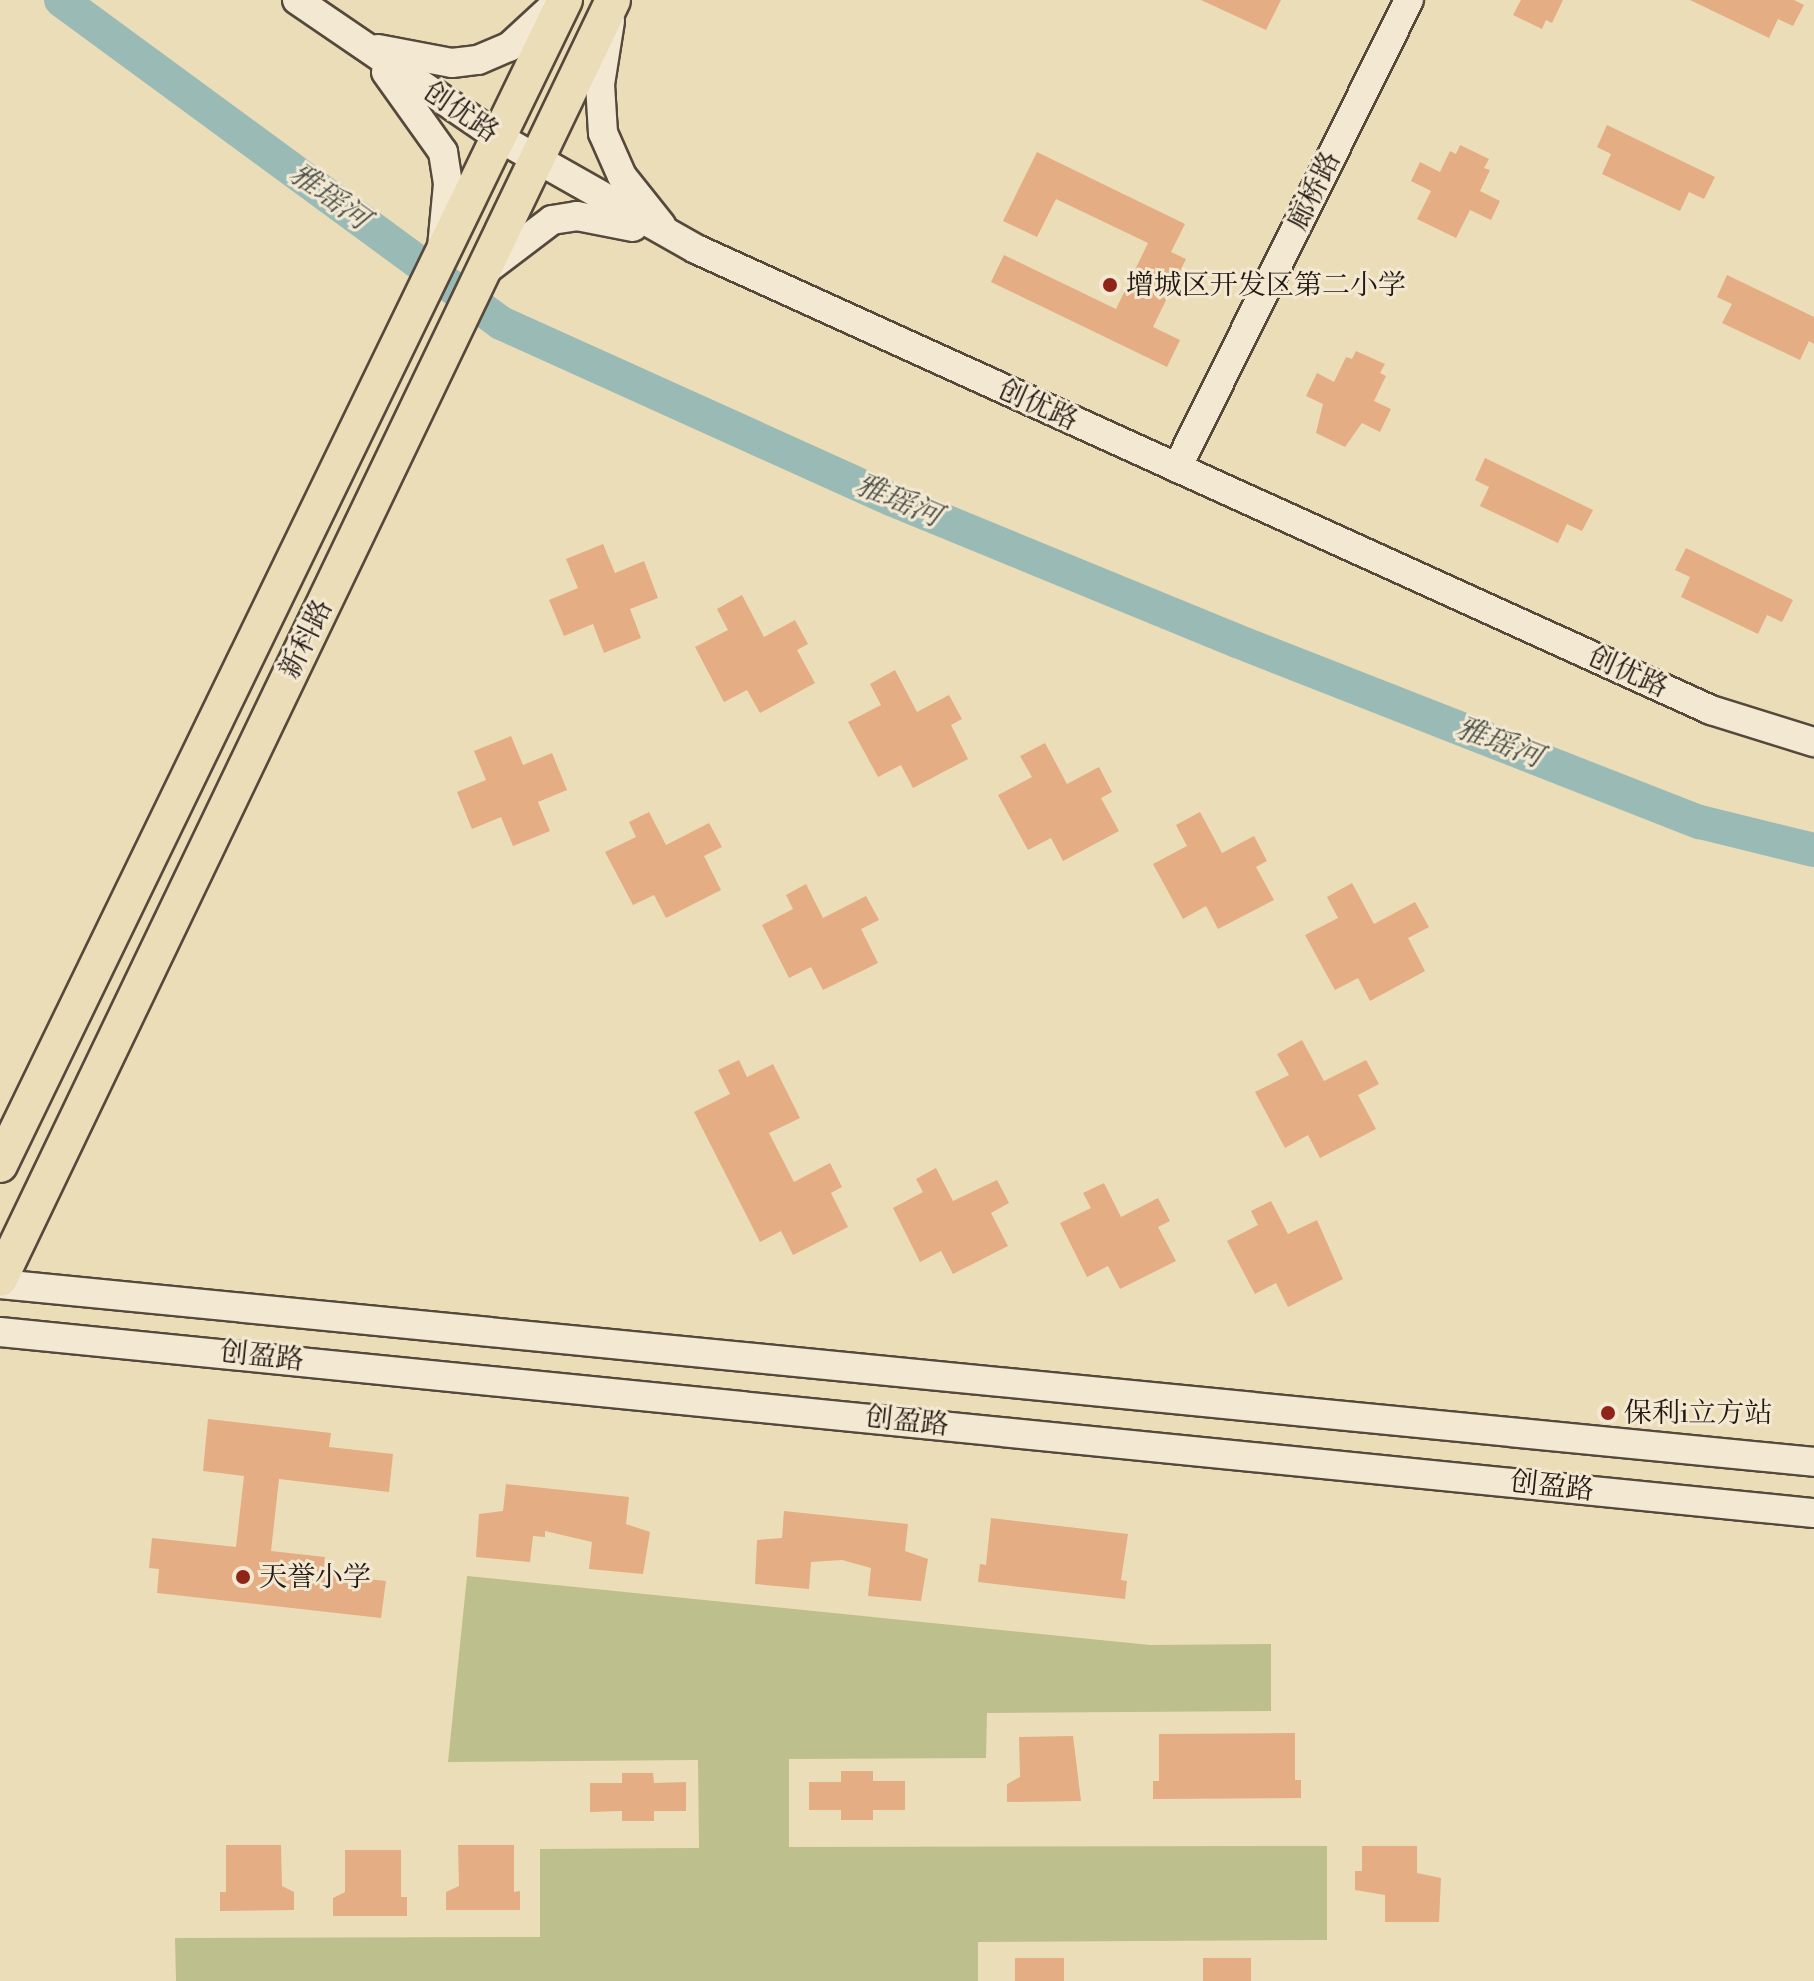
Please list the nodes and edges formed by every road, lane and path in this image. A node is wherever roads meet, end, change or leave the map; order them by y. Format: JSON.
{"nodes":[{"id":1,"x":297,"y":0,"type":"edge"},
{"id":2,"x":562,"y":0,"type":"edge"},
{"id":3,"x":613,"y":0,"type":"edge"},
{"id":4,"x":1409,"y":0,"type":"edge"},
{"id":5,"x":365,"y":47,"type":"junction"},
{"id":6,"x":498,"y":137,"type":"junction"},
{"id":7,"x":536,"y":161,"type":"junction"},
{"id":8,"x":669,"y":235,"type":"junction"},
{"id":9,"x":441,"y":254,"type":"junction"},
{"id":10,"x":482,"y":273,"type":"junction"},
{"id":11,"x":1177,"y":468,"type":"junction"},
{"id":12,"x":1814,"y":742,"type":"edge"},
{"id":13,"x":0,"y":1165,"type":"edge"},
{"id":14,"x":0,"y":1282,"type":"edge"},
{"id":15,"x":0,"y":1332,"type":"edge"},
{"id":16,"x":1814,"y":1462,"type":"edge"},
{"id":17,"x":1814,"y":1513,"type":"edge"}],
"edges":[{"from":1,"to":5,"type":"street","name":"创优路"},
{"from":2,"to":5,"type":"street"},
{"from":2,"to":6,"type":"main road","name":"新科路"},
{"from":3,"to":7,"type":"main road","name":"新科路"},
{"from":3,"to":8,"type":"street"},
{"from":4,"to":11,"type":"street","name":"廊桥路"},
{"from":5,"to":6,"type":"street","name":"创优路"},
{"from":5,"to":9,"type":"street"},
{"from":6,"to":7,"type":"street","name":"创优路"},
{"from":6,"to":9,"type":"main road","name":"新科路"},
{"from":7,"to":8,"type":"street","name":"创优路"},
{"from":7,"to":10,"type":"main road","name":"新科路"},
{"from":8,"to":10,"type":"street"},
{"from":8,"to":11,"type":"street","name":"创优路"},
{"from":9,"to":13,"type":"main road","name":"新科路"},
{"from":10,"to":14,"type":"main road","name":"新科路"},
{"from":11,"to":12,"type":"street","name":"创优路"},
{"from":14,"to":16,"type":"street","name":"创盈路"},
{"from":15,"to":17,"type":"street","name":"创盈路"}]}
